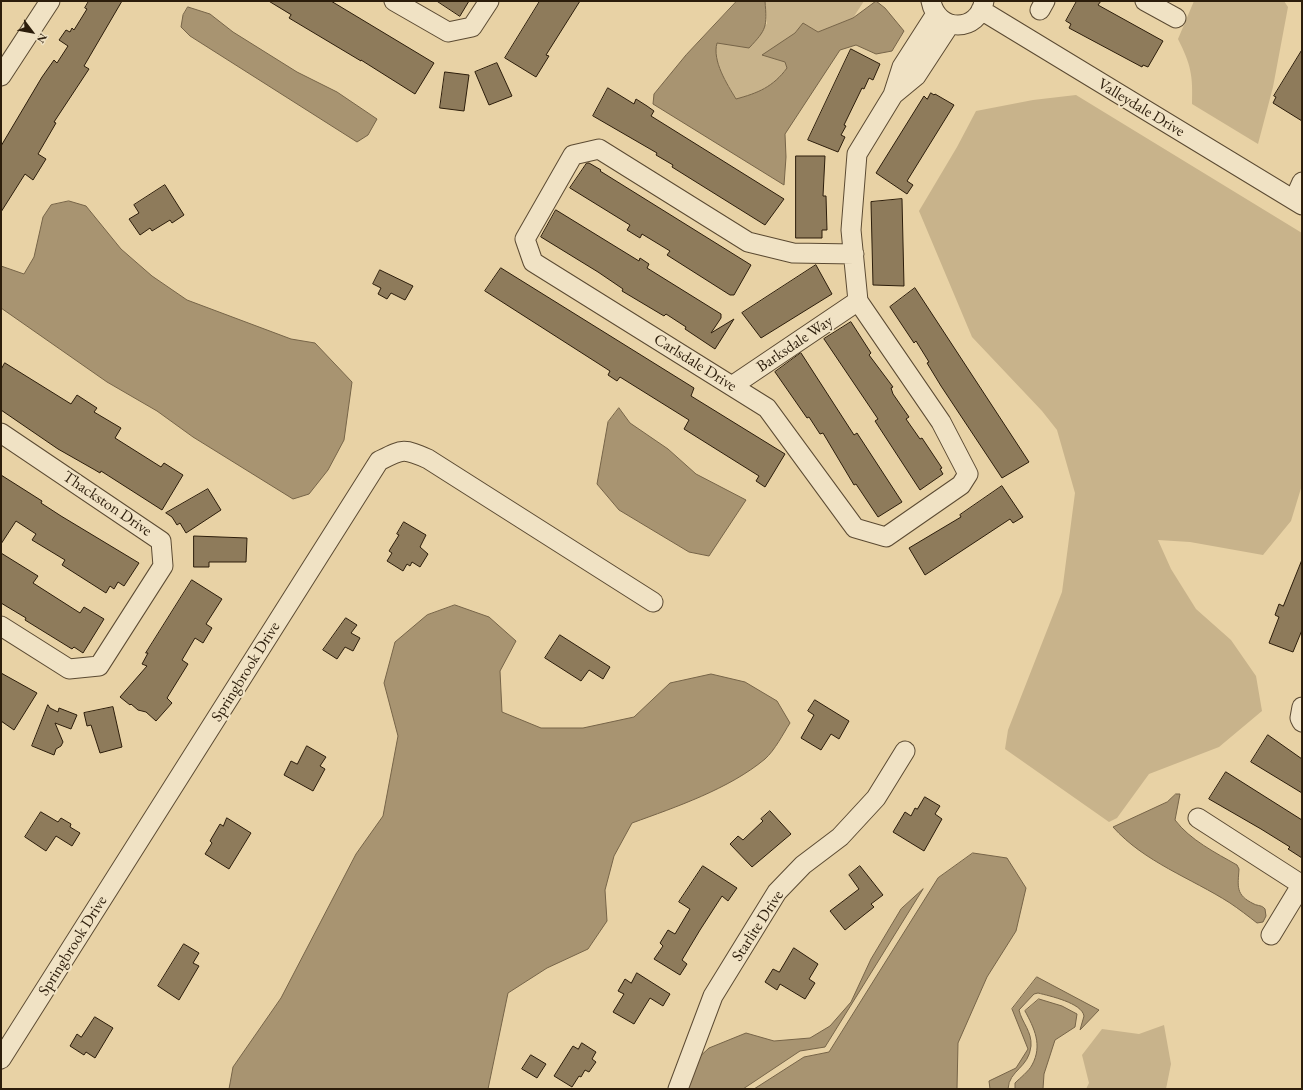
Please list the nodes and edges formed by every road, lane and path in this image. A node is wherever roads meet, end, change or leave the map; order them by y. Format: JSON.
{"nodes":[{"id":1,"x":50,"y":1,"type":"edge"},
{"id":2,"x":394,"y":1,"type":"edge"},
{"id":3,"x":489,"y":1,"type":"edge"},
{"id":4,"x":1145,"y":1,"type":"edge"},
{"id":5,"x":983,"y":6,"type":"edge"},
{"id":6,"x":939,"y":13,"type":"edge"},
{"id":7,"x":1176,"y":18,"type":"dead end"},
{"id":8,"x":1,"y":76,"type":"edge"},
{"id":9,"x":1302,"y":182,"type":"edge"},
{"id":10,"x":1298,"y":202,"type":"edge"},
{"id":11,"x":854,"y":254,"type":"junction"},
{"id":12,"x":858,"y":301,"type":"junction"},
{"id":13,"x":732,"y":386,"type":"junction"},
{"id":14,"x":1,"y":434,"type":"edge"},
{"id":15,"x":653,"y":602,"type":"dead end"},
{"id":16,"x":1,"y":626,"type":"edge"},
{"id":17,"x":1302,"y":708,"type":"edge"},
{"id":18,"x":1302,"y":722,"type":"edge"},
{"id":19,"x":905,"y":751,"type":"dead end"},
{"id":20,"x":1198,"y":818,"type":"dead end"},
{"id":21,"x":1302,"y":885,"type":"edge"},
{"id":22,"x":1271,"y":935,"type":"dead end"},
{"id":23,"x":1,"y":1059,"type":"edge"},
{"id":24,"x":678,"y":1089,"type":"edge"}],
"edges":[{"from":1,"to":8,"type":"street"},
{"from":2,"to":3,"type":"street"},
{"from":4,"to":7,"type":"street"},
{"from":5,"to":6,"type":"street"},
{"from":5,"to":10,"type":"street","name":"Valleydale Drive"},
{"from":6,"to":11,"type":"street","name":"Carlsdale Drive"},
{"from":9,"to":10,"type":"street"},
{"from":11,"to":12,"type":"street","name":"Carlsdale Drive"},
{"from":11,"to":13,"type":"street","name":"Carlsdale Drive"},
{"from":12,"to":13,"type":"street","name":"Barksdale Way"},
{"from":12,"to":13,"type":"street","name":"Carlsdale Drive"},
{"from":14,"to":16,"type":"street","name":"Thackston Drive"},
{"from":15,"to":23,"type":"street","name":"Springbrook Drive"},
{"from":17,"to":18,"type":"street"},
{"from":19,"to":24,"type":"street","name":"Starlite Drive"},
{"from":20,"to":21,"type":"street"},
{"from":21,"to":22,"type":"street"}]}
